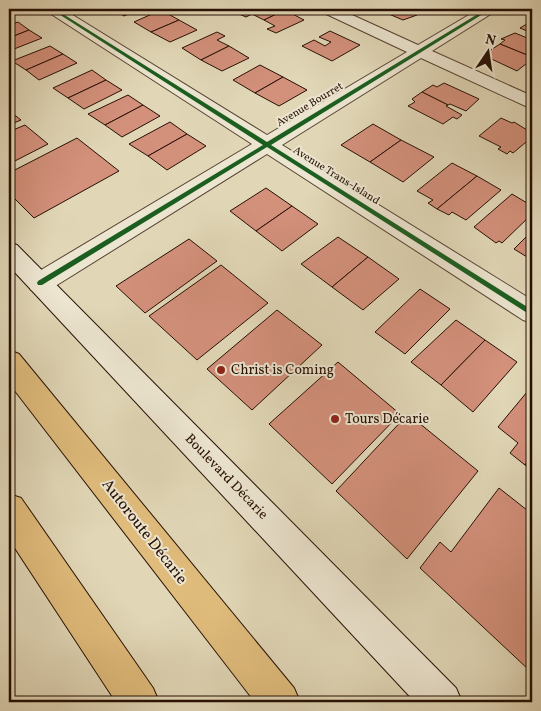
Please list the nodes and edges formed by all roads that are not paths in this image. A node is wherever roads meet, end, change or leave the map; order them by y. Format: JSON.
{"nodes":[{"id":1,"x":53,"y":9,"type":"edge"},
{"id":2,"x":327,"y":9,"type":"edge"},
{"id":3,"x":489,"y":9,"type":"edge"},
{"id":4,"x":420,"y":52,"type":"junction"},
{"id":5,"x":532,"y":103,"type":"edge"},
{"id":6,"x":266,"y":145,"type":"junction"},
{"id":7,"x":9,"y":251,"type":"edge"},
{"id":8,"x":40,"y":283,"type":"junction"},
{"id":9,"x":532,"y":313,"type":"edge"},
{"id":10,"x":9,"y":362,"type":"edge"},
{"id":11,"x":9,"y":510,"type":"edge"},
{"id":12,"x":138,"y":702,"type":"edge"},
{"id":13,"x":280,"y":702,"type":"edge"},
{"id":14,"x":442,"y":702,"type":"edge"}],
"edges":[{"from":1,"to":6,"type":"street","name":"Avenue Trans-Island"},
{"from":2,"to":4,"type":"street"},
{"from":3,"to":4,"type":"street","name":"Avenue Bourret"},
{"from":4,"to":5,"type":"street"},
{"from":4,"to":6,"type":"street","name":"Avenue Bourret"},
{"from":6,"to":8,"type":"street","name":"Avenue Bourret"},
{"from":6,"to":9,"type":"street","name":"Avenue Trans-Island"},
{"from":7,"to":8,"type":"street","name":"Boulevard Décarie"},
{"from":8,"to":14,"type":"street","name":"Boulevard Décarie"},
{"from":10,"to":13,"type":"highway","name":"Autoroute Décarie"},
{"from":11,"to":12,"type":"highway"}]}
